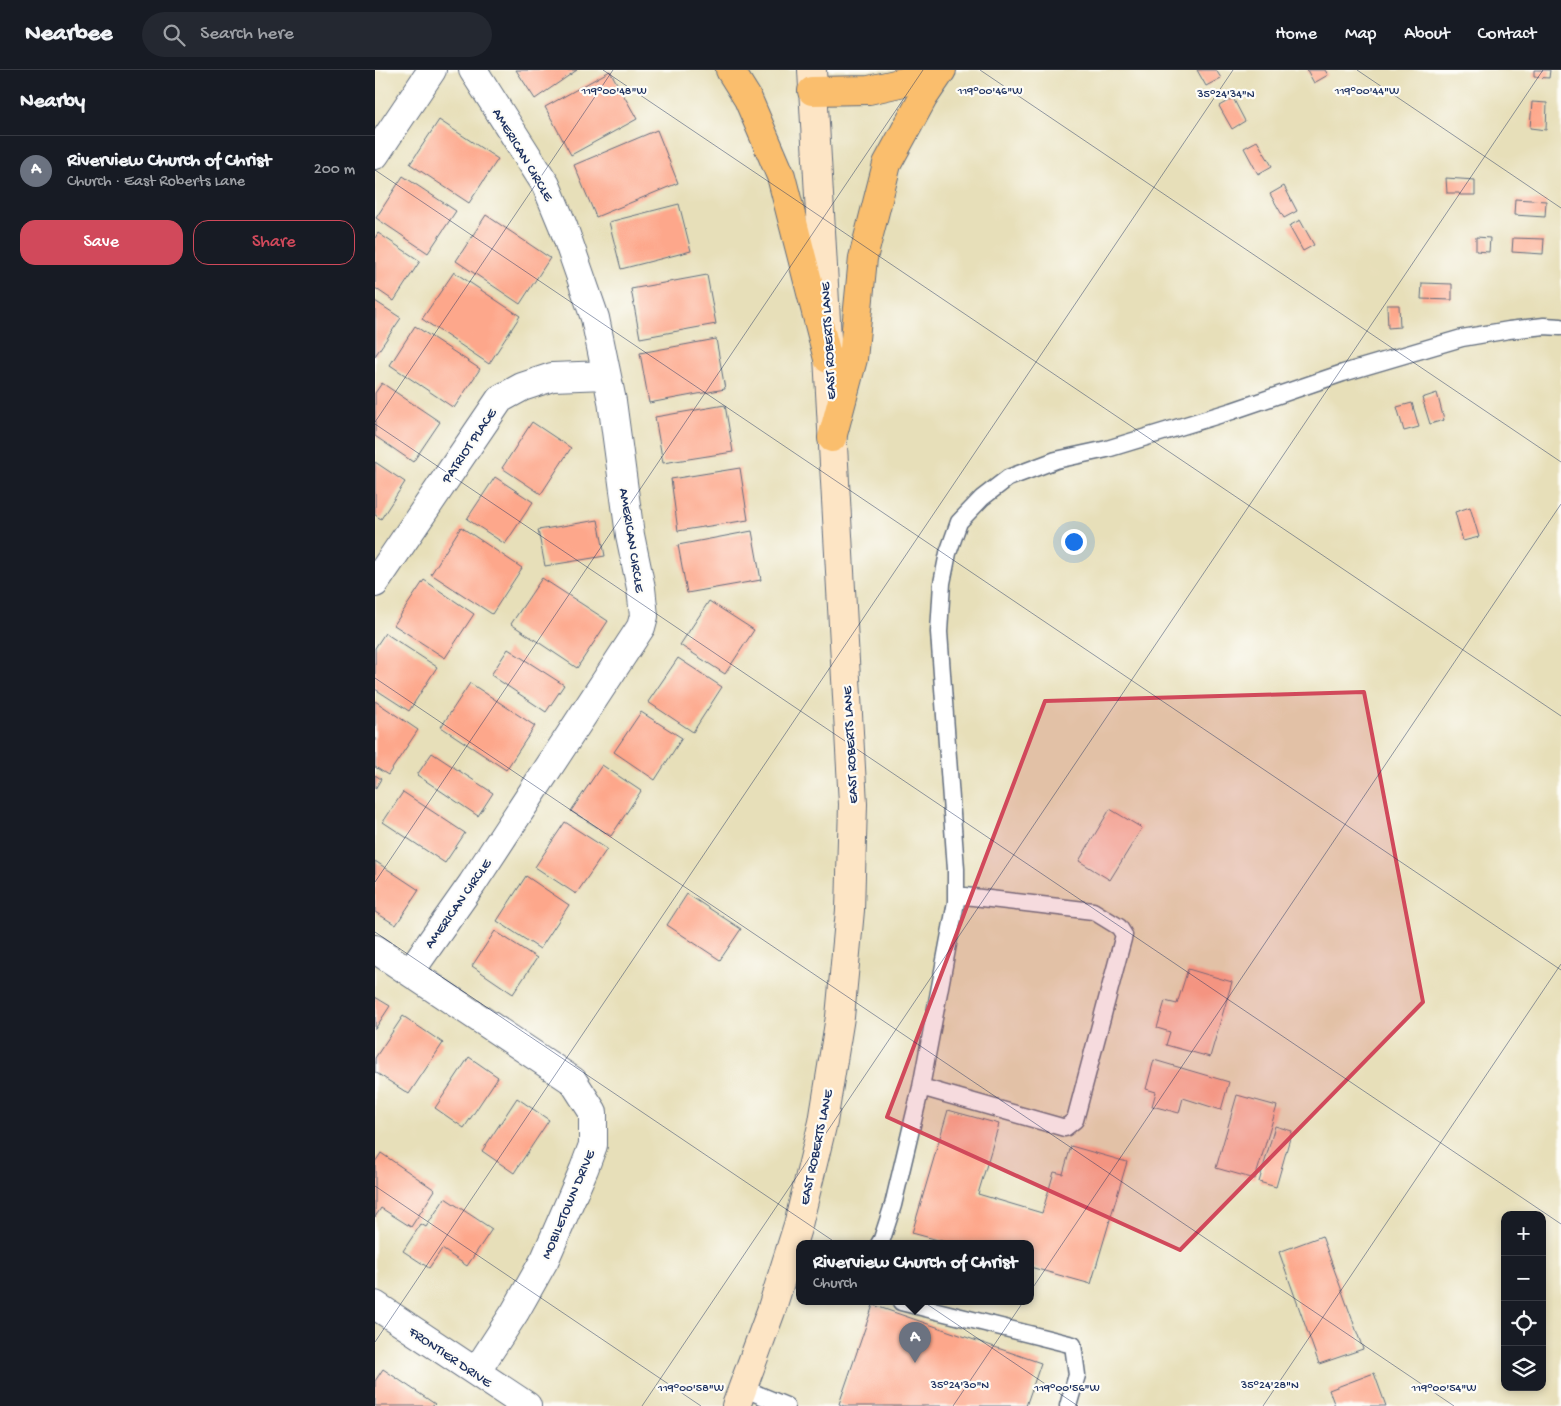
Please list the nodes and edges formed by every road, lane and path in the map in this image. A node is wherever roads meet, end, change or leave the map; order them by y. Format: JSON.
{"nodes":[{"id":1,"x":432,"y":70,"type":"edge"},
{"id":2,"x":473,"y":70,"type":"edge"},
{"id":3,"x":730,"y":70,"type":"edge"},
{"id":4,"x":930,"y":70,"type":"edge"},
{"id":5,"x":941,"y":70,"type":"edge"},
{"id":6,"x":812,"y":81,"type":"edge"},
{"id":7,"x":375,"y":155,"type":"edge"},
{"id":8,"x":1561,"y":327,"type":"edge"},
{"id":9,"x":828,"y":359,"type":"junction"},
{"id":10,"x":606,"y":375,"type":"junction"},
{"id":11,"x":832,"y":438,"type":"junction"},
{"id":12,"x":375,"y":583,"type":"edge"},
{"id":13,"x":956,"y":895,"type":"junction"},
{"id":14,"x":375,"y":949,"type":"edge"},
{"id":15,"x":410,"y":972,"type":"junction"},
{"id":16,"x":921,"y":1087,"type":"junction"},
{"id":17,"x":796,"y":1240,"type":"edge"},
{"id":18,"x":881,"y":1240,"type":"edge"},
{"id":19,"x":796,"y":1242,"type":"edge"},
{"id":20,"x":794,"y":1257,"type":"edge"},
{"id":21,"x":375,"y":1305,"type":"edge"},
{"id":22,"x":913,"y":1305,"type":"edge"},
{"id":23,"x":476,"y":1372,"type":"junction"},
{"id":24,"x":739,"y":1397,"type":"edge"},
{"id":25,"x":527,"y":1406,"type":"edge"},
{"id":26,"x":786,"y":1406,"type":"edge"},
{"id":27,"x":1068,"y":1406,"type":"edge"}],
"edges":[{"from":1,"to":7,"type":"street"},
{"from":2,"to":10,"type":"street","name":"AMERICAN CIRCLE"},
{"from":3,"to":9,"type":"main road"},
{"from":4,"to":6,"type":"main road"},
{"from":5,"to":11,"type":"main road"},
{"from":6,"to":9,"type":"main road","name":"EAST ROBERTS LANE"},
{"from":8,"to":13,"type":"lane"},
{"from":9,"to":11,"type":"main road","name":"EAST ROBERTS LANE"},
{"from":10,"to":12,"type":"street","name":"PATRIOT PLACE"},
{"from":10,"to":15,"type":"street","name":"AMERICAN CIRCLE"},
{"from":11,"to":17,"type":"main road","name":"EAST ROBERTS LANE"},
{"from":13,"to":16,"type":"lane"},
{"from":13,"to":16,"type":"lane"},
{"from":14,"to":15,"type":"street","name":"MOBILETOWN DRIVE"},
{"from":15,"to":23,"type":"street","name":"MOBILETOWN DRIVE"},
{"from":16,"to":18,"type":"lane"},
{"from":19,"to":20,"type":"main road","name":"EAST ROBERTS LANE"},
{"from":20,"to":24,"type":"main road","name":"EAST ROBERTS LANE"},
{"from":21,"to":23,"type":"street","name":"FRONTIER DRIVE"},
{"from":22,"to":27,"type":"lane"},
{"from":23,"to":25,"type":"street","name":"FRONTIER DRIVE"},
{"from":24,"to":26,"type":"lane"}]}
